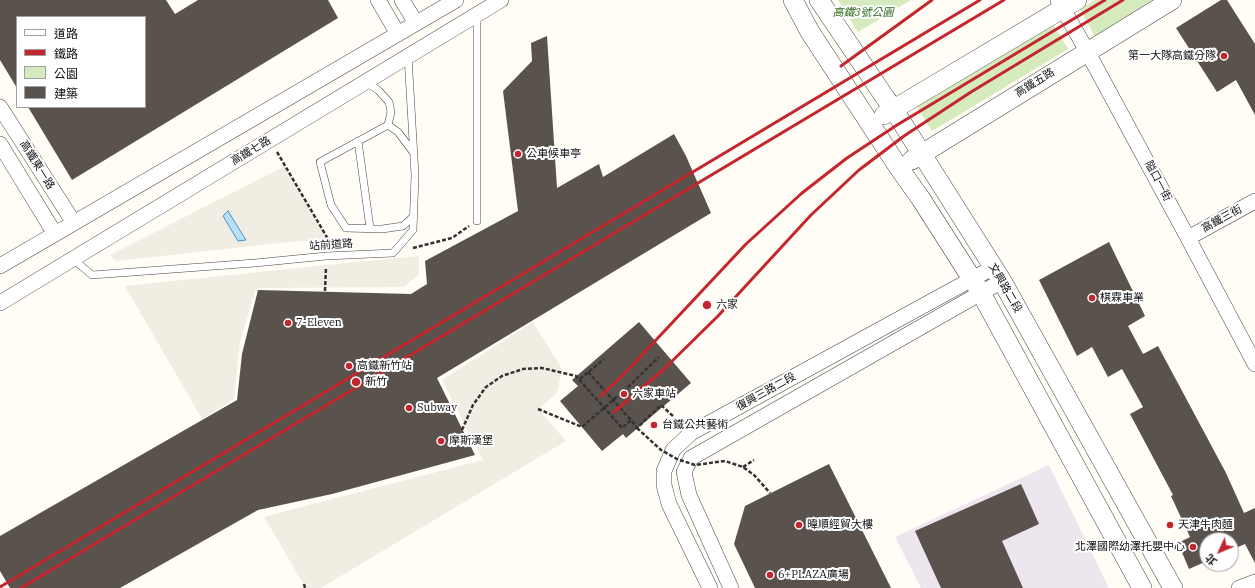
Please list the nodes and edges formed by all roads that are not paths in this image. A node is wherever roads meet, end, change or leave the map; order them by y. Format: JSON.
{"nodes":[{"id":1,"x":378,"y":0,"type":"edge"},
{"id":2,"x":402,"y":0,"type":"edge"},
{"id":3,"x":456,"y":0,"type":"edge"},
{"id":4,"x":501,"y":0,"type":"edge"},
{"id":5,"x":793,"y":0,"type":"edge"},
{"id":6,"x":820,"y":0,"type":"edge"},
{"id":7,"x":1172,"y":0,"type":"edge"},
{"id":8,"x":1066,"y":3,"type":"edge"},
{"id":9,"x":477,"y":14,"type":"junction"},
{"id":10,"x":416,"y":23,"type":"junction"},
{"id":11,"x":398,"y":34,"type":"junction"},
{"id":12,"x":1087,"y":51,"type":"junction"},
{"id":13,"x":408,"y":56,"type":"junction"},
{"id":14,"x":366,"y":82,"type":"junction"},
{"id":15,"x":0,"y":107,"type":"edge"},
{"id":16,"x":894,"y":110,"type":"junction"},
{"id":17,"x":870,"y":123,"type":"junction"},
{"id":18,"x":388,"y":125,"type":"junction"},
{"id":19,"x":358,"y":141,"type":"junction"},
{"id":20,"x":0,"y":144,"type":"edge"},
{"id":21,"x":414,"y":152,"type":"junction"},
{"id":22,"x":921,"y":153,"type":"junction"},
{"id":23,"x":899,"y":168,"type":"junction"},
{"id":24,"x":1255,"y":201,"type":"edge"},
{"id":25,"x":414,"y":216,"type":"junction"},
{"id":26,"x":477,"y":221,"type":"road end"},
{"id":27,"x":74,"y":223,"type":"junction"},
{"id":28,"x":370,"y":228,"type":"junction"},
{"id":29,"x":55,"y":234,"type":"junction"},
{"id":30,"x":1188,"y":238,"type":"junction"},
{"id":31,"x":73,"y":259,"type":"junction"},
{"id":32,"x":0,"y":266,"type":"edge"},
{"id":33,"x":998,"y":274,"type":"junction"},
{"id":34,"x":976,"y":286,"type":"junction"},
{"id":35,"x":0,"y":303,"type":"edge"},
{"id":36,"x":1255,"y":364,"type":"edge"},
{"id":37,"x":1255,"y":582,"type":"edge"},
{"id":38,"x":710,"y":588,"type":"edge"},
{"id":39,"x":731,"y":588,"type":"edge"},
{"id":40,"x":1142,"y":588,"type":"edge"},
{"id":41,"x":1173,"y":588,"type":"edge"},
{"id":42,"x":1239,"y":588,"type":"edge"}],
"edges":[{"from":1,"to":11,"type":"street"},
{"from":2,"to":10,"type":"street"},
{"from":3,"to":10,"type":"street"},
{"from":4,"to":9,"type":"street","name":"高鐵七路"},
{"from":5,"to":17,"type":"street"},
{"from":6,"to":16,"type":"street","name":"文興路二段"},
{"from":7,"to":12,"type":"street","name":"高鐵五路"},
{"from":8,"to":12,"type":"street","name":"隘口一街"},
{"from":8,"to":16,"type":"street"},
{"from":9,"to":13,"type":"street","name":"高鐵七路"},
{"from":9,"to":26,"type":"lane"},
{"from":10,"to":11,"type":"street"},
{"from":11,"to":27,"type":"street"},
{"from":12,"to":22,"type":"street","name":"高鐵五路"},
{"from":12,"to":30,"type":"street","name":"隘口一街"},
{"from":13,"to":14,"type":"street","name":"高鐵七路"},
{"from":13,"to":21,"type":"lane"},
{"from":14,"to":18,"type":"lane"},
{"from":14,"to":31,"type":"street","name":"高鐵七路"},
{"from":15,"to":27,"type":"street","name":"高鐵東一路"},
{"from":16,"to":17,"type":"street"},
{"from":16,"to":22,"type":"street","name":"文興路二段"},
{"from":17,"to":23,"type":"street"},
{"from":18,"to":19,"type":"lane"},
{"from":18,"to":21,"type":"lane"},
{"from":19,"to":28,"type":"lane"},
{"from":19,"to":28,"type":"lane"},
{"from":20,"to":29,"type":"street","name":"高鐵東一路"},
{"from":21,"to":25,"type":"lane"},
{"from":22,"to":23,"type":"street","name":"高鐵五路"},
{"from":22,"to":33,"type":"street","name":"文興路二段"},
{"from":23,"to":34,"type":"street"},
{"from":24,"to":30,"type":"street","name":"高鐵三街"},
{"from":25,"to":28,"type":"lane"},
{"from":25,"to":31,"type":"lane","name":"站前道路"},
{"from":27,"to":29,"type":"street"},
{"from":29,"to":32,"type":"street"},
{"from":30,"to":36,"type":"street","name":"隘口一街"},
{"from":31,"to":35,"type":"street","name":"高鐵七路"},
{"from":33,"to":34,"type":"street","name":"復興三路二段"},
{"from":33,"to":41,"type":"street","name":"文興路二段"},
{"from":34,"to":38,"type":"street","name":"復興三路二段"},
{"from":34,"to":39,"type":"street","name":"復興三路二段"},
{"from":34,"to":40,"type":"street"},
{"from":37,"to":42,"type":"street"}]}
